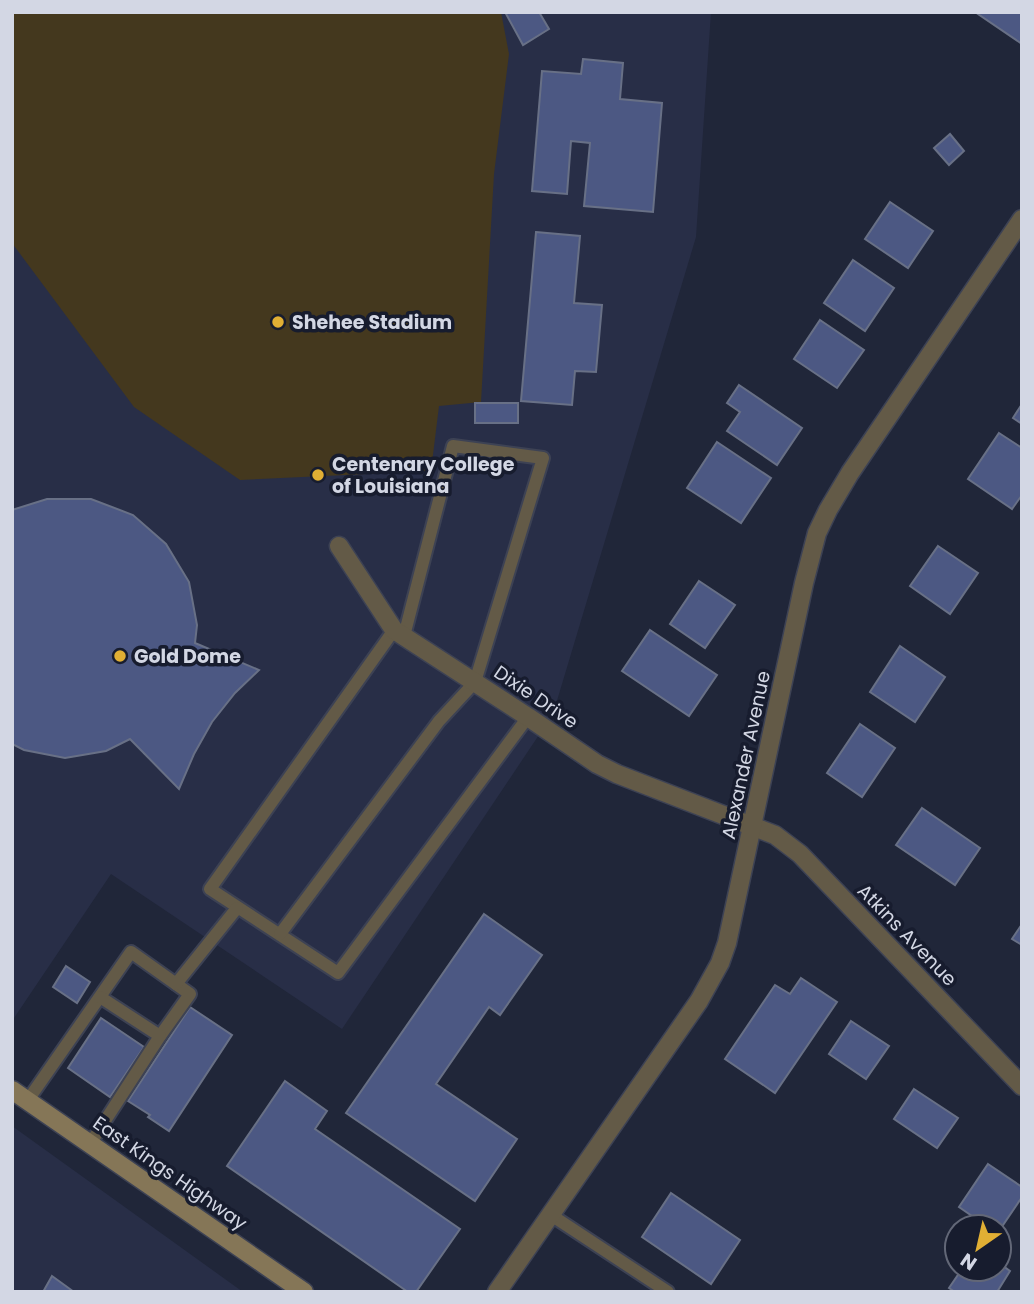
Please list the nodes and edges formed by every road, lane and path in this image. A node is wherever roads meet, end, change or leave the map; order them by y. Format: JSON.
{"nodes":[{"id":1,"x":1022,"y":219,"type":"edge"},
{"id":2,"x":338,"y":546,"type":"dead end"},
{"id":3,"x":399,"y":633,"type":"junction"},
{"id":4,"x":475,"y":682,"type":"junction"},
{"id":5,"x":528,"y":717,"type":"junction"},
{"id":6,"x":753,"y":826,"type":"junction"},
{"id":7,"x":237,"y":908,"type":"junction"},
{"id":8,"x":280,"y":934,"type":"junction"},
{"id":9,"x":176,"y":984,"type":"junction"},
{"id":10,"x":100,"y":997,"type":"junction"},
{"id":11,"x":160,"y":1036,"type":"junction"},
{"id":12,"x":1022,"y":1086,"type":"edge"},
{"id":13,"x":12,"y":1090,"type":"edge"},
{"id":14,"x":28,"y":1100,"type":"junction"},
{"id":15,"x":90,"y":1144,"type":"junction"},
{"id":16,"x":551,"y":1214,"type":"junction"},
{"id":17,"x":304,"y":1292,"type":"edge"},
{"id":18,"x":497,"y":1292,"type":"edge"},
{"id":19,"x":668,"y":1292,"type":"edge"}],
"edges":[{"from":1,"to":6,"type":"street","name":"Alexander Avenue"},
{"from":2,"to":3,"type":"street","name":"Dixie Drive"},
{"from":3,"to":4,"type":"street","name":"Dixie Drive"},
{"from":3,"to":4,"type":"lane"},
{"from":3,"to":7,"type":"lane"},
{"from":4,"to":5,"type":"street","name":"Dixie Drive"},
{"from":4,"to":8,"type":"lane"},
{"from":5,"to":6,"type":"street","name":"Dixie Drive"},
{"from":5,"to":8,"type":"lane"},
{"from":6,"to":12,"type":"street","name":"Atkins Avenue"},
{"from":6,"to":16,"type":"street","name":"Alexander Avenue"},
{"from":7,"to":8,"type":"lane"},
{"from":7,"to":9,"type":"lane"},
{"from":9,"to":10,"type":"lane"},
{"from":9,"to":11,"type":"lane"},
{"from":10,"to":11,"type":"lane"},
{"from":10,"to":14,"type":"lane"},
{"from":11,"to":15,"type":"lane"},
{"from":13,"to":14,"type":"main road","name":"East Kings Highway"},
{"from":14,"to":15,"type":"main road","name":"East Kings Highway"},
{"from":15,"to":17,"type":"main road","name":"East Kings Highway"},
{"from":16,"to":18,"type":"street","name":"Alexander Avenue"},
{"from":16,"to":19,"type":"lane"}]}
